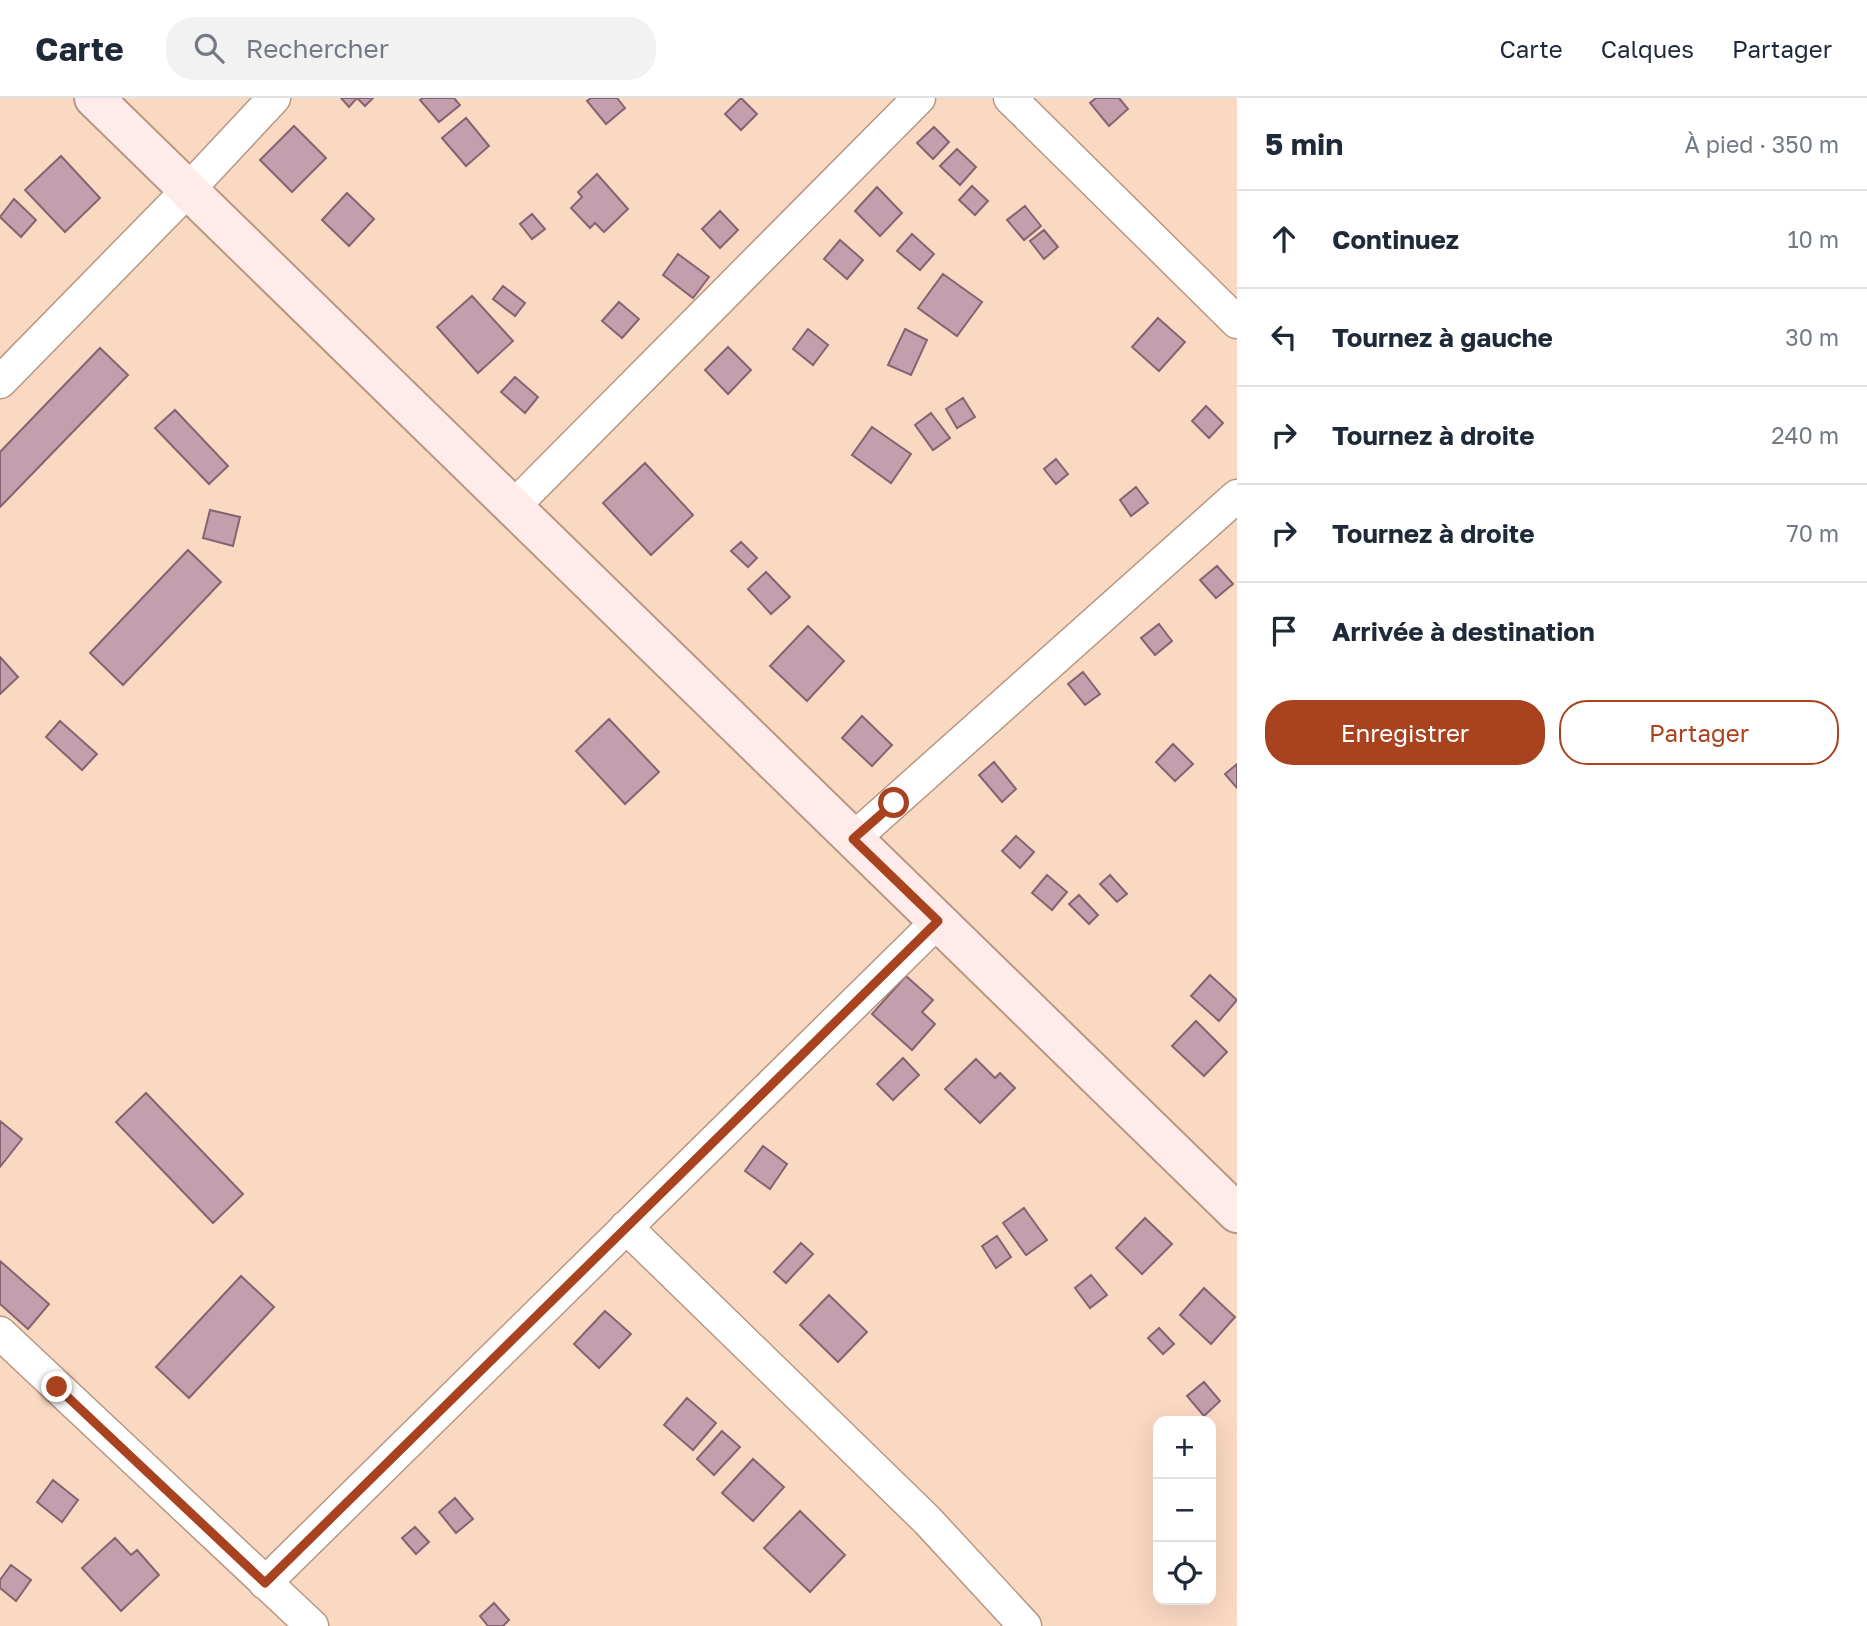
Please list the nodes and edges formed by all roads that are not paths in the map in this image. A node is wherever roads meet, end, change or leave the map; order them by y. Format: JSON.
{"nodes":[{"id":1,"x":94,"y":98,"type":"edge"},
{"id":2,"x":274,"y":98,"type":"edge"},
{"id":3,"x":919,"y":98,"type":"edge"},
{"id":4,"x":1010,"y":98,"type":"edge"},
{"id":5,"x":188,"y":190,"type":"junction"},
{"id":6,"x":1237,"y":322,"type":"edge"},
{"id":7,"x":0,"y":382,"type":"edge"},
{"id":8,"x":1237,"y":496,"type":"edge"},
{"id":9,"x":513,"y":507,"type":"junction"},
{"id":10,"x":853,"y":839,"type":"junction"},
{"id":11,"x":938,"y":921,"type":"junction"},
{"id":12,"x":1237,"y":1213,"type":"edge"},
{"id":13,"x":626,"y":1227,"type":"junction"},
{"id":14,"x":0,"y":1333,"type":"edge"},
{"id":15,"x":265,"y":1583,"type":"junction"},
{"id":16,"x":312,"y":1626,"type":"edge"},
{"id":17,"x":1025,"y":1626,"type":"edge"}],
"edges":[{"from":1,"to":5,"type":"main road"},
{"from":2,"to":5,"type":"street"},
{"from":3,"to":9,"type":"street"},
{"from":4,"to":6,"type":"street"},
{"from":5,"to":7,"type":"street"},
{"from":5,"to":9,"type":"main road"},
{"from":8,"to":10,"type":"street"},
{"from":9,"to":10,"type":"main road"},
{"from":10,"to":11,"type":"main road"},
{"from":11,"to":12,"type":"main road"},
{"from":11,"to":13,"type":"street"},
{"from":13,"to":15,"type":"street"},
{"from":13,"to":17,"type":"street"},
{"from":14,"to":15,"type":"street"},
{"from":15,"to":16,"type":"street"}]}
